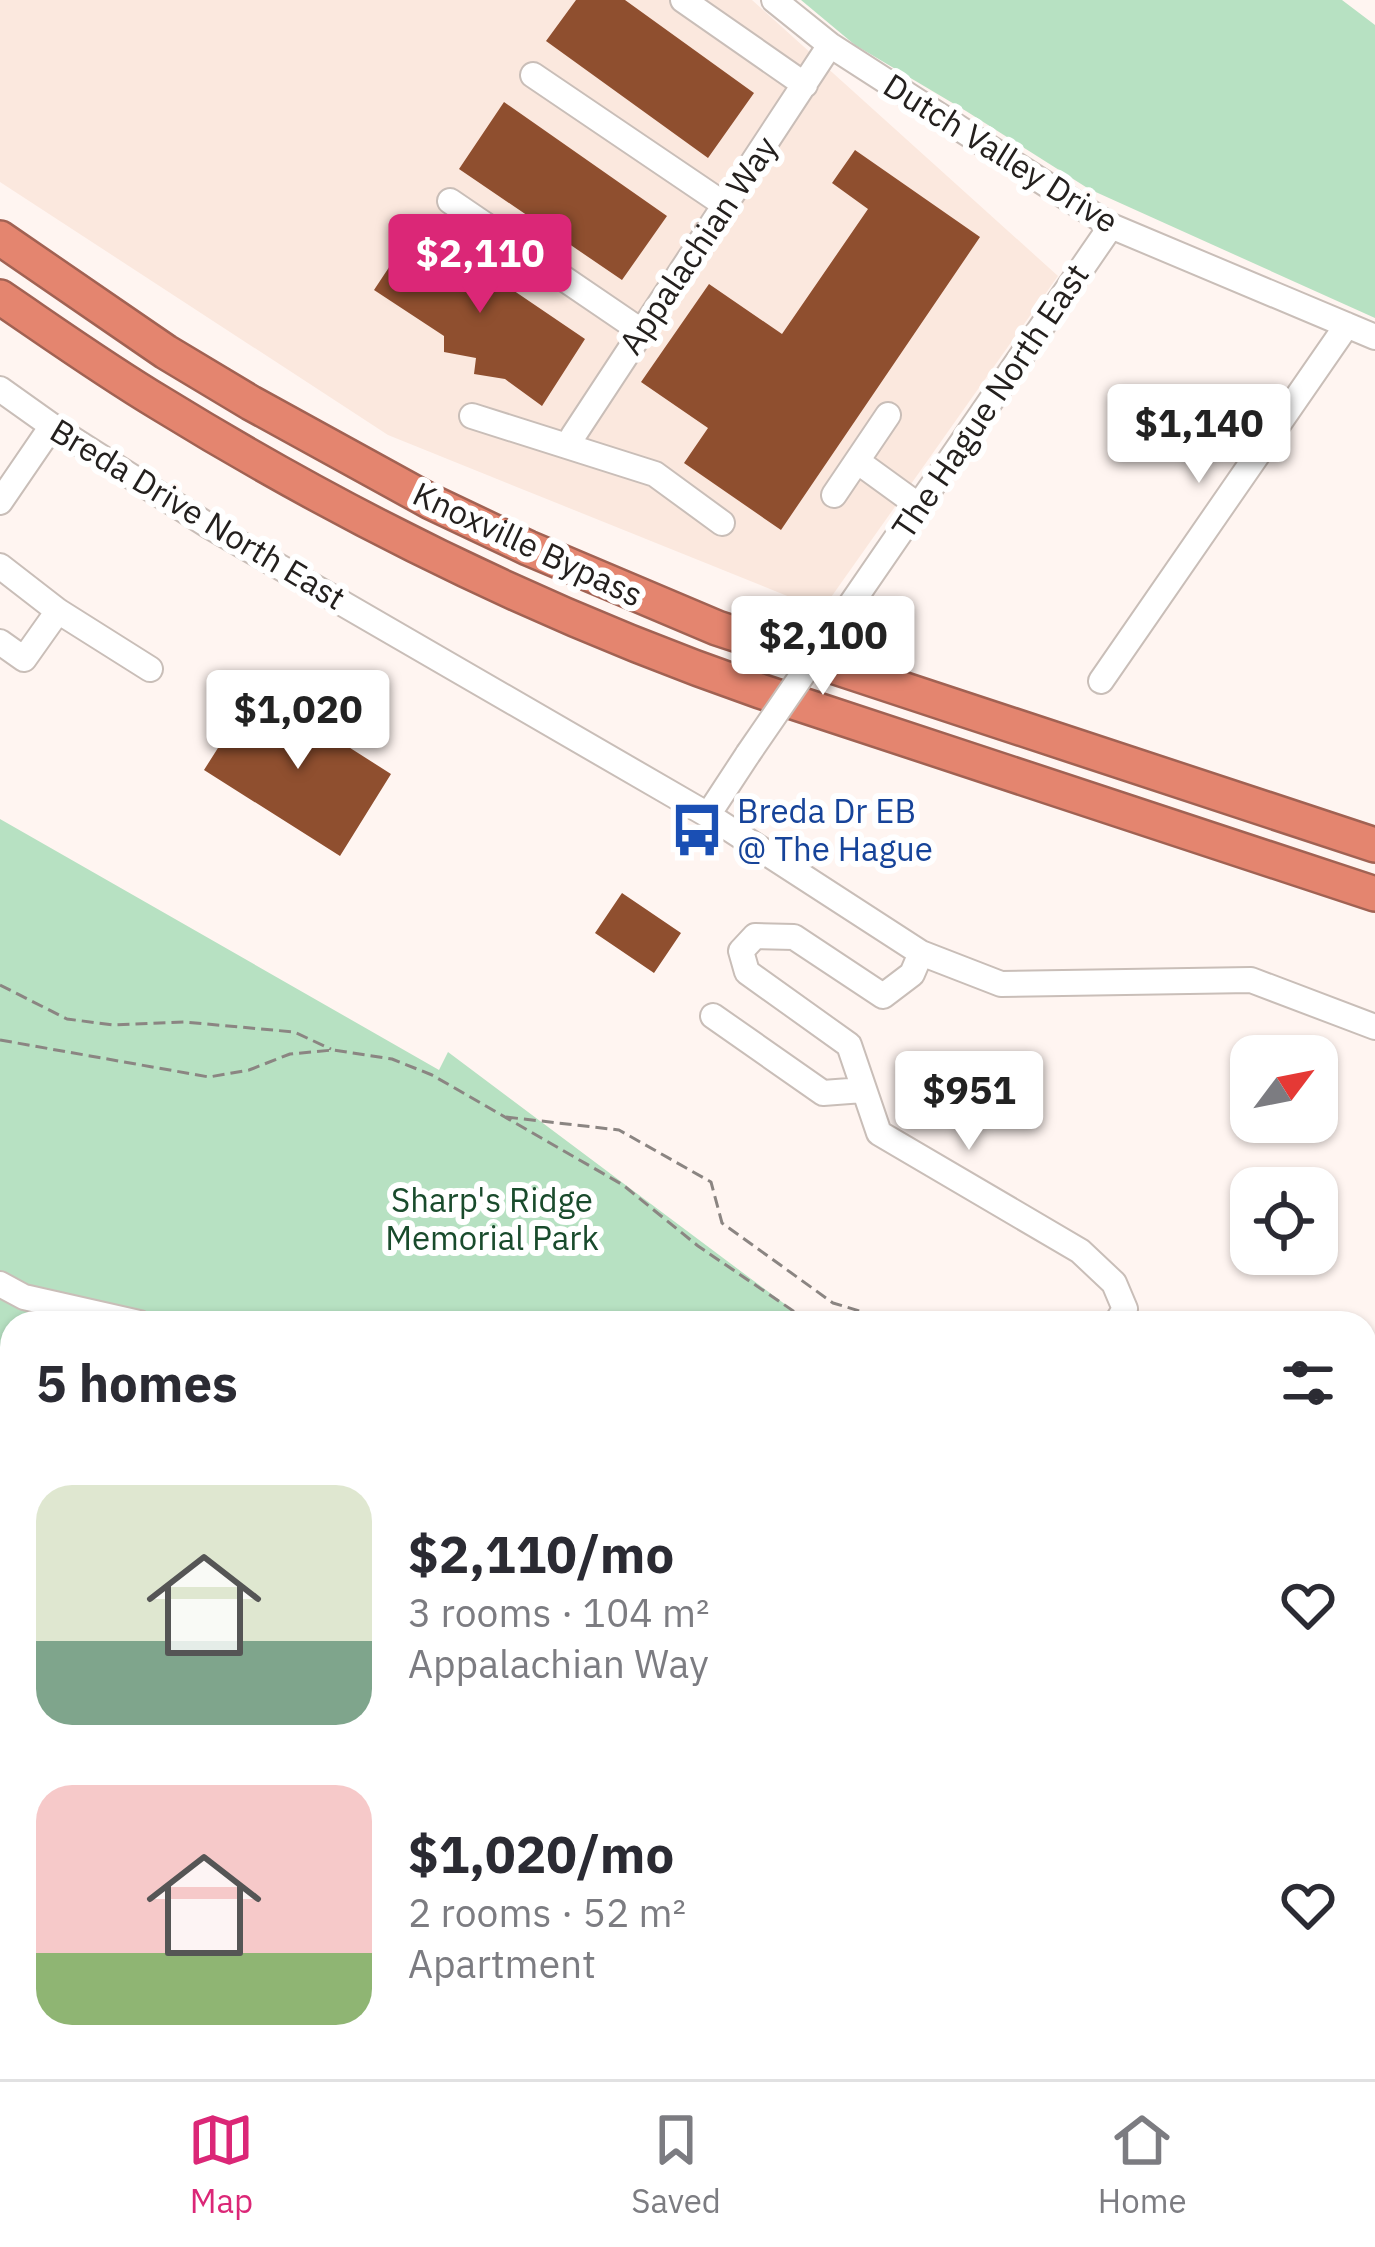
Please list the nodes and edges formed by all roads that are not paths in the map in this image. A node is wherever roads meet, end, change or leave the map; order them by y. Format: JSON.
{"nodes":[{"id":1,"x":683,"y":0,"type":"edge"},
{"id":2,"x":788,"y":5,"type":"edge"},
{"id":3,"x":830,"y":44,"type":"junction"},
{"id":4,"x":533,"y":75,"type":"dead end"},
{"id":5,"x":805,"y":85,"type":"junction"},
{"id":6,"x":450,"y":201,"type":"dead end"},
{"id":7,"x":724,"y":205,"type":"junction"},
{"id":8,"x":1111,"y":226,"type":"junction"},
{"id":9,"x":0,"y":238,"type":"edge"},
{"id":10,"x":0,"y":297,"type":"edge"},
{"id":11,"x":1347,"y":325,"type":"junction"},
{"id":12,"x":641,"y":331,"type":"junction"},
{"id":13,"x":1375,"y":337,"type":"edge"},
{"id":14,"x":0,"y":389,"type":"edge"},
{"id":15,"x":472,"y":416,"type":"dead end"},
{"id":16,"x":888,"y":416,"type":"dead end"},
{"id":17,"x":52,"y":426,"type":"junction"},
{"id":18,"x":570,"y":447,"type":"junction"},
{"id":19,"x":857,"y":461,"type":"junction"},
{"id":20,"x":834,"y":495,"type":"dead end"},
{"id":21,"x":0,"y":502,"type":"edge"},
{"id":22,"x":919,"y":506,"type":"junction"},
{"id":23,"x":722,"y":523,"type":"dead end"},
{"id":24,"x":0,"y":566,"type":"edge"},
{"id":25,"x":58,"y":610,"type":"junction"},
{"id":26,"x":0,"y":642,"type":"edge"},
{"id":27,"x":150,"y":669,"type":"dead end"},
{"id":28,"x":1101,"y":681,"type":"dead end"},
{"id":29,"x":708,"y":815,"type":"junction"},
{"id":30,"x":1375,"y":845,"type":"edge"},
{"id":31,"x":1375,"y":894,"type":"edge"},
{"id":32,"x":921,"y":953,"type":"junction"},
{"id":33,"x":713,"y":1016,"type":"dead end"},
{"id":34,"x":1375,"y":1027,"type":"edge"},
{"id":35,"x":863,"y":1090,"type":"junction"},
{"id":36,"x":0,"y":1284,"type":"edge"},
{"id":37,"x":86,"y":1311,"type":"edge"},
{"id":38,"x":1124,"y":1311,"type":"edge"}],
"edges":[{"from":1,"to":5,"type":"street"},
{"from":2,"to":3,"type":"street","name":"Dutch Valley Drive"},
{"from":3,"to":5,"type":"street","name":"Appalachian Way"},
{"from":3,"to":8,"type":"street","name":"Dutch Valley Drive"},
{"from":4,"to":7,"type":"street"},
{"from":5,"to":7,"type":"street","name":"Appalachian Way"},
{"from":6,"to":12,"type":"street"},
{"from":7,"to":12,"type":"street","name":"Appalachian Way"},
{"from":8,"to":11,"type":"street","name":"Dutch Valley Drive"},
{"from":8,"to":22,"type":"street","name":"The Hague North East"},
{"from":9,"to":30,"type":"highway","name":"Knoxville Bypass"},
{"from":10,"to":31,"type":"highway","name":"Knoxville Bypass"},
{"from":11,"to":13,"type":"street","name":"Dutch Valley Drive"},
{"from":11,"to":28,"type":"street"},
{"from":12,"to":18,"type":"street","name":"Appalachian Way"},
{"from":14,"to":17,"type":"street","name":"Breda Drive North East"},
{"from":15,"to":18,"type":"street"},
{"from":16,"to":19,"type":"street"},
{"from":17,"to":21,"type":"street"},
{"from":17,"to":29,"type":"street","name":"Breda Drive North East"},
{"from":18,"to":23,"type":"street"},
{"from":19,"to":20,"type":"street"},
{"from":19,"to":22,"type":"street"},
{"from":22,"to":29,"type":"street","name":"The Hague North East","bridge":true},
{"from":24,"to":25,"type":"street"},
{"from":25,"to":26,"type":"street"},
{"from":25,"to":27,"type":"street"},
{"from":29,"to":32,"type":"street","name":"Breda Drive North East"},
{"from":32,"to":34,"type":"street","name":"Breda Drive North East"},
{"from":32,"to":35,"type":"street"},
{"from":33,"to":35,"type":"street"},
{"from":35,"to":38,"type":"street"},
{"from":36,"to":37,"type":"street"}]}
